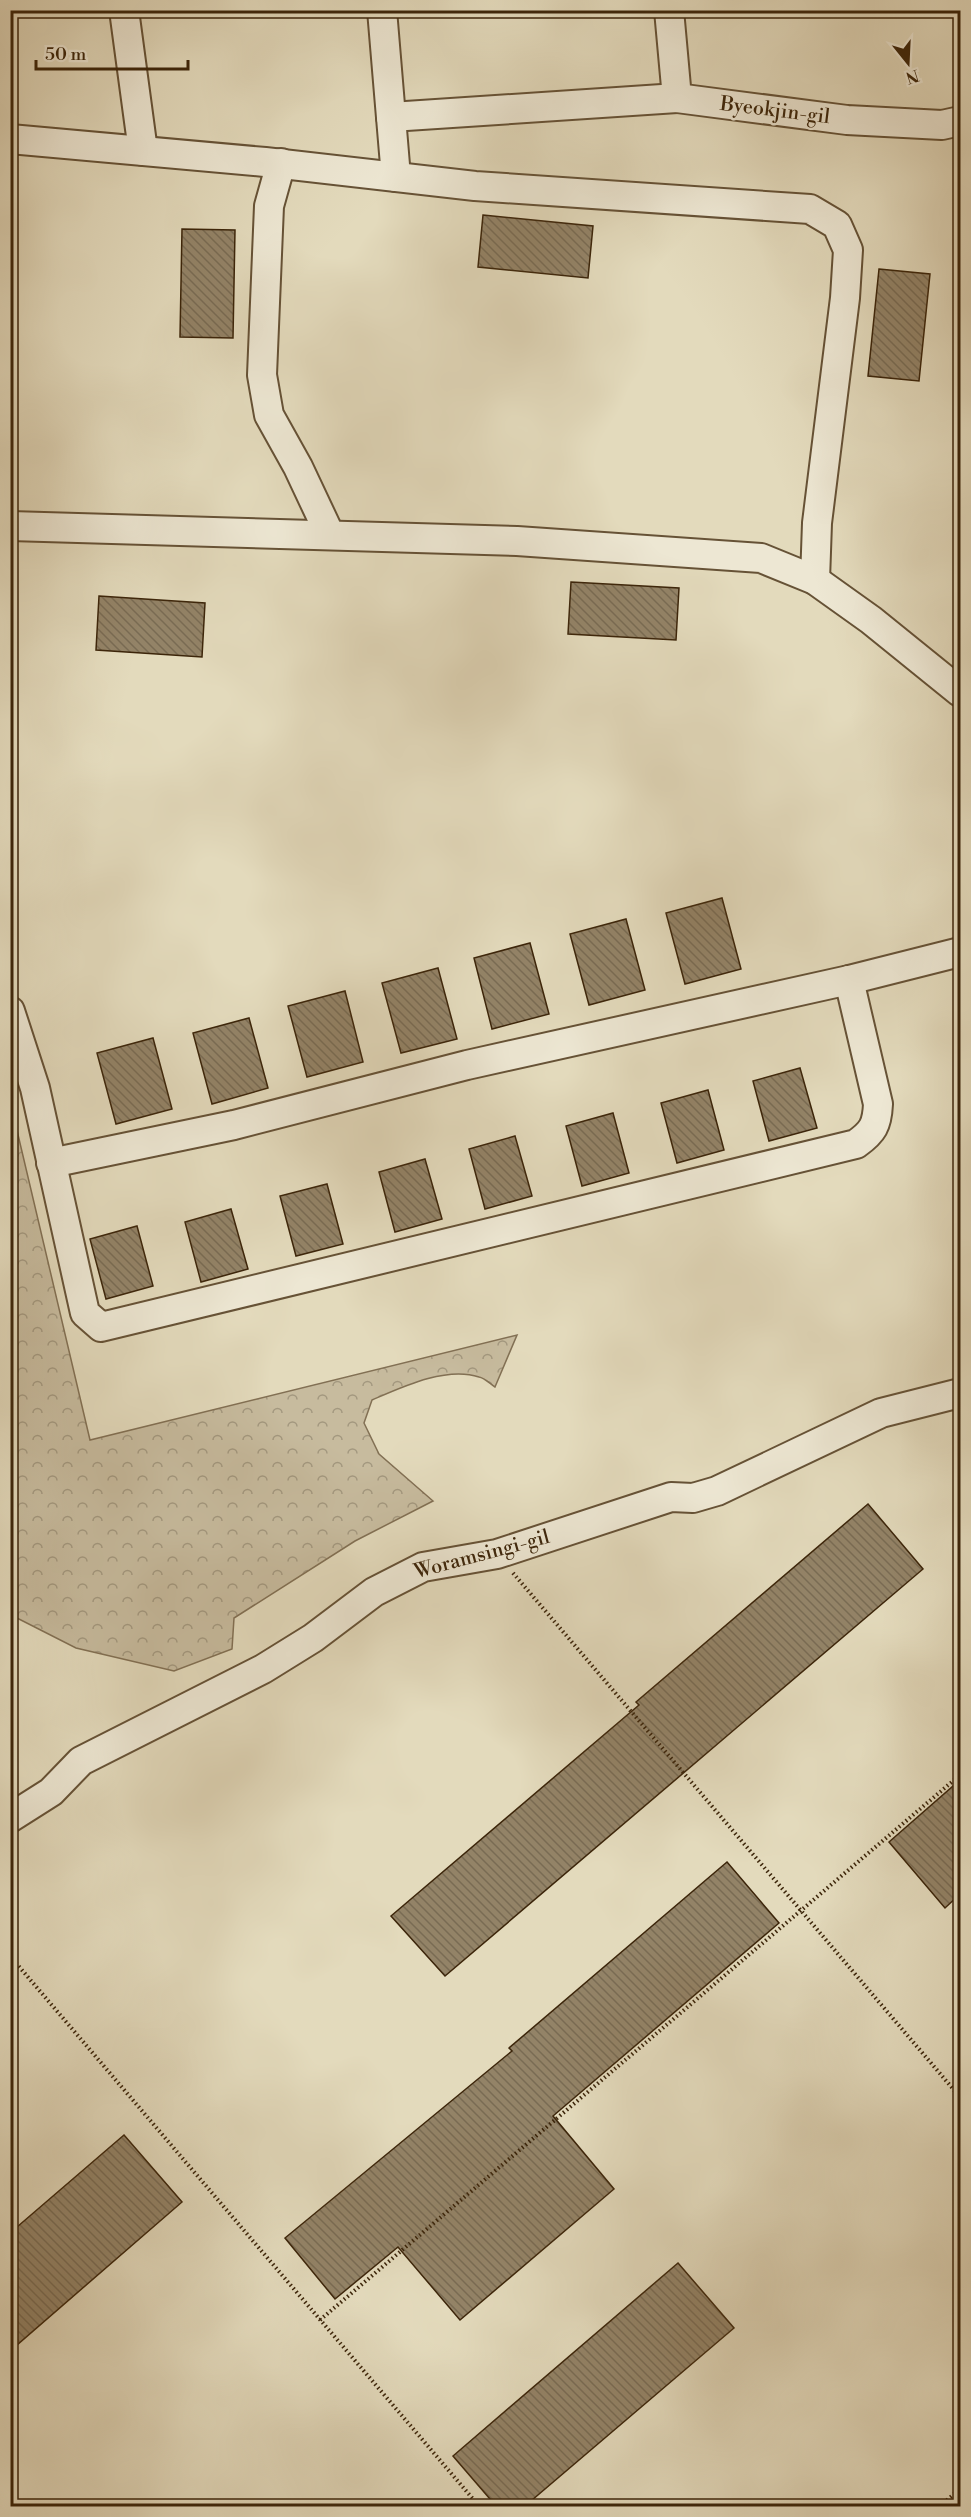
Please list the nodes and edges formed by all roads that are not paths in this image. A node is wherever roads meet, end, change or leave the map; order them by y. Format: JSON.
{"nodes":[{"id":1,"x":124,"y":10,"type":"edge"},
{"id":2,"x":382,"y":10,"type":"edge"},
{"id":3,"x":669,"y":10,"type":"edge"},
{"id":4,"x":677,"y":98,"type":"junction"},
{"id":5,"x":391,"y":117,"type":"junction"},
{"id":6,"x":960,"y":121,"type":"edge"},
{"id":7,"x":10,"y":139,"type":"edge"},
{"id":8,"x":143,"y":151,"type":"junction"},
{"id":9,"x":281,"y":164,"type":"junction"},
{"id":10,"x":396,"y":177,"type":"junction"},
{"id":11,"x":10,"y":526,"type":"edge"},
{"id":12,"x":330,"y":535,"type":"junction"},
{"id":13,"x":815,"y":580,"type":"junction"},
{"id":14,"x":960,"y":692,"type":"edge"},
{"id":15,"x":960,"y":952,"type":"edge"},
{"id":16,"x":849,"y":980,"type":"junction"},
{"id":17,"x":10,"y":1011,"type":"edge"},
{"id":18,"x":51,"y":1163,"type":"junction"},
{"id":19,"x":960,"y":1393,"type":"edge"},
{"id":20,"x":10,"y":1818,"type":"edge"}],
"edges":[{"from":1,"to":8,"type":"street"},
{"from":2,"to":5,"type":"street"},
{"from":3,"to":4,"type":"street"},
{"from":4,"to":5,"type":"street","name":"Byeokjin-gil"},
{"from":4,"to":6,"type":"street","name":"Byeokjin-gil"},
{"from":5,"to":10,"type":"street"},
{"from":7,"to":8,"type":"street"},
{"from":8,"to":9,"type":"street"},
{"from":9,"to":10,"type":"street"},
{"from":9,"to":12,"type":"street"},
{"from":10,"to":13,"type":"street"},
{"from":11,"to":12,"type":"street"},
{"from":12,"to":13,"type":"street"},
{"from":13,"to":14,"type":"street"},
{"from":15,"to":16,"type":"street"},
{"from":16,"to":18,"type":"street"},
{"from":16,"to":18,"type":"street"},
{"from":17,"to":18,"type":"street"},
{"from":19,"to":20,"type":"street","name":"Woramsingi-gil"}]}
